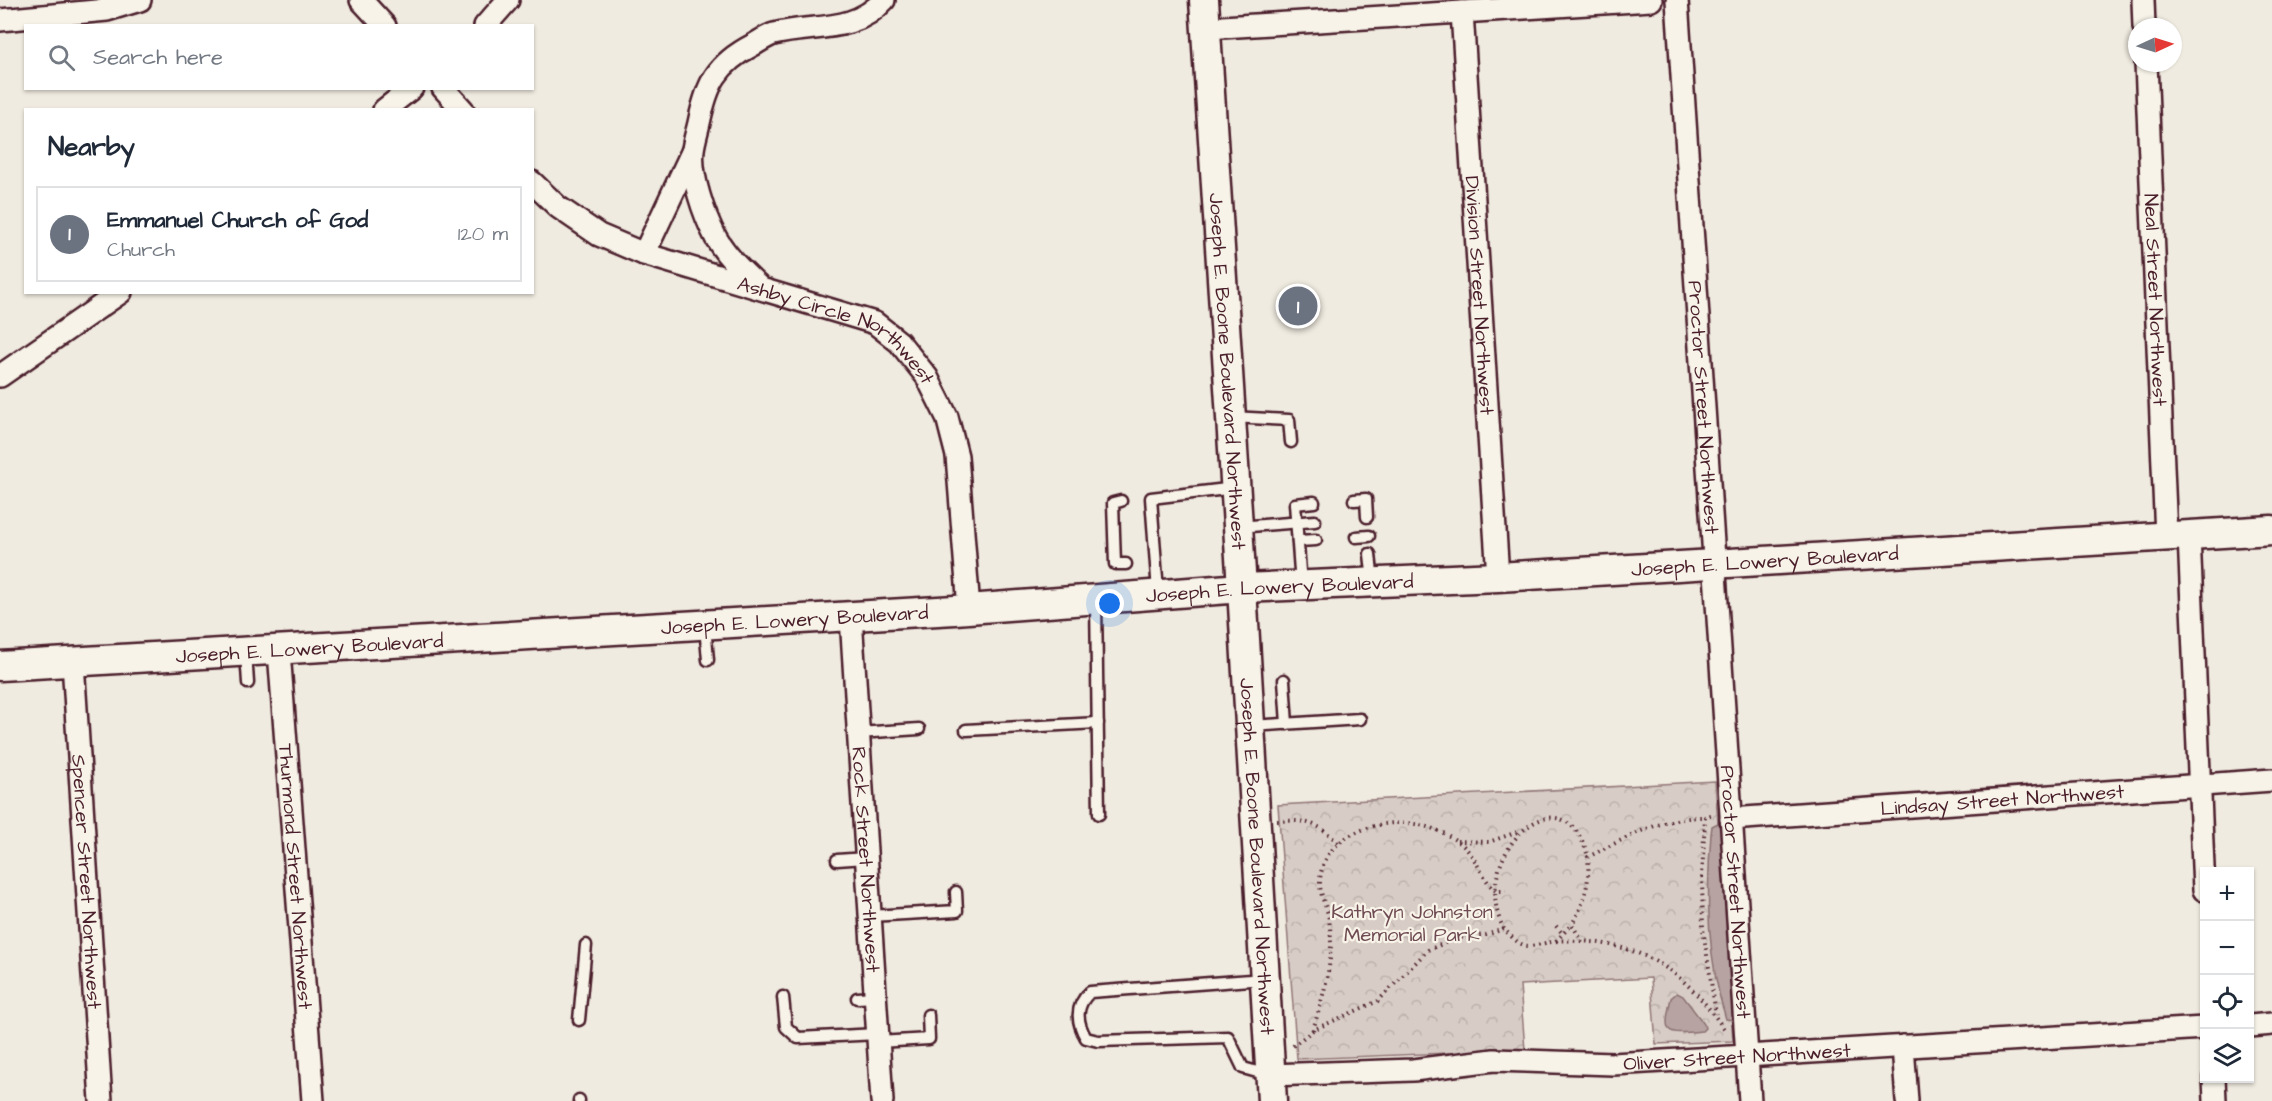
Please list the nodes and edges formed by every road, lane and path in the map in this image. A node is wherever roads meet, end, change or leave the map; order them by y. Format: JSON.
{"nodes":[{"id":1,"x":140,"y":0,"type":"edge"},
{"id":2,"x":361,"y":0,"type":"edge"},
{"id":3,"x":508,"y":0,"type":"edge"},
{"id":4,"x":884,"y":0,"type":"edge"},
{"id":5,"x":1204,"y":0,"type":"edge"},
{"id":6,"x":1651,"y":0,"type":"edge"},
{"id":7,"x":1677,"y":0,"type":"edge"},
{"id":8,"x":2143,"y":0,"type":"edge"},
{"id":9,"x":1462,"y":12,"type":"junction"},
{"id":10,"x":2144,"y":18,"type":"edge"},
{"id":11,"x":0,"y":20,"type":"edge"},
{"id":12,"x":383,"y":24,"type":"edge"},
{"id":13,"x":487,"y":24,"type":"edge"},
{"id":14,"x":1206,"y":28,"type":"junction"},
{"id":15,"x":2147,"y":72,"type":"edge"},
{"id":16,"x":409,"y":90,"type":"edge"},
{"id":17,"x":445,"y":90,"type":"edge"},
{"id":18,"x":387,"y":108,"type":"edge"},
{"id":19,"x":461,"y":108,"type":"edge"},
{"id":20,"x":693,"y":152,"type":"junction"},
{"id":21,"x":534,"y":184,"type":"edge"},
{"id":22,"x":644,"y":254,"type":"junction"},
{"id":23,"x":760,"y":288,"type":"junction"},
{"id":24,"x":118,"y":294,"type":"edge"},
{"id":25,"x":0,"y":376,"type":"edge"},
{"id":26,"x":1231,"y":417,"type":"junction"},
{"id":27,"x":1291,"y":442,"type":"dead end"},
{"id":28,"x":1236,"y":488,"type":"junction"},
{"id":29,"x":1354,"y":500,"type":"dead end"},
{"id":30,"x":1121,"y":501,"type":"dead end"},
{"id":31,"x":1314,"y":502,"type":"dead end"},
{"id":32,"x":1367,"y":517,"type":"dead end"},
{"id":33,"x":1315,"y":521,"type":"dead end"},
{"id":34,"x":1296,"y":522,"type":"junction"},
{"id":35,"x":1238,"y":527,"type":"junction"},
{"id":36,"x":2272,"y":530,"type":"edge"},
{"id":37,"x":1369,"y":536,"type":"dead end"},
{"id":38,"x":2178,"y":536,"type":"junction"},
{"id":39,"x":1356,"y":537,"type":"dead end"},
{"id":40,"x":1316,"y":540,"type":"dead end"},
{"id":41,"x":1298,"y":541,"type":"junction"},
{"id":42,"x":1370,"y":554,"type":"dead end"},
{"id":43,"x":1126,"y":564,"type":"dead end"},
{"id":44,"x":1714,"y":564,"type":"junction"},
{"id":45,"x":1498,"y":578,"type":"junction"},
{"id":46,"x":1373,"y":583,"type":"junction"},
{"id":47,"x":1301,"y":586,"type":"junction"},
{"id":48,"x":1242,"y":588,"type":"junction"},
{"id":49,"x":1159,"y":595,"type":"junction"},
{"id":50,"x":1096,"y":599,"type":"junction"},
{"id":51,"x":969,"y":609,"type":"junction"},
{"id":52,"x":851,"y":617,"type":"junction"},
{"id":53,"x":705,"y":626,"type":"junction"},
{"id":54,"x":279,"y":651,"type":"junction"},
{"id":55,"x":246,"y":653,"type":"junction"},
{"id":56,"x":708,"y":660,"type":"dead end"},
{"id":57,"x":73,"y":663,"type":"junction"},
{"id":58,"x":0,"y":666,"type":"edge"},
{"id":59,"x":1284,"y":680,"type":"dead end"},
{"id":60,"x":248,"y":683,"type":"dead end"},
{"id":61,"x":1360,"y":718,"type":"dead end"},
{"id":62,"x":1098,"y":723,"type":"junction"},
{"id":63,"x":1287,"y":724,"type":"junction"},
{"id":64,"x":1249,"y":726,"type":"junction"},
{"id":65,"x":919,"y":729,"type":"dead end"},
{"id":66,"x":966,"y":730,"type":"dead end"},
{"id":67,"x":858,"y":733,"type":"junction"},
{"id":68,"x":2272,"y":780,"type":"edge"},
{"id":69,"x":2199,"y":785,"type":"junction"},
{"id":70,"x":1099,"y":814,"type":"dead end"},
{"id":71,"x":1725,"y":816,"type":"junction"},
{"id":72,"x":1705,"y":817,"type":"junction"},
{"id":73,"x":1276,"y":821,"type":"dead end"},
{"id":74,"x":1522,"y":830,"type":"junction"},
{"id":75,"x":1457,"y":841,"type":"junction"},
{"id":76,"x":1338,"y":843,"type":"junction"},
{"id":77,"x":1587,"y":857,"type":"junction"},
{"id":78,"x":867,"y":858,"type":"junction"},
{"id":79,"x":837,"y":860,"type":"dead end"},
{"id":80,"x":2204,"y":867,"type":"edge"},
{"id":81,"x":1496,"y":891,"type":"junction"},
{"id":82,"x":1506,"y":891,"type":"dead end"},
{"id":83,"x":956,"y":892,"type":"dead end"},
{"id":84,"x":870,"y":916,"type":"junction"},
{"id":85,"x":1572,"y":924,"type":"junction"},
{"id":86,"x":1556,"y":926,"type":"dead end"},
{"id":87,"x":1504,"y":929,"type":"junction"},
{"id":88,"x":1563,"y":934,"type":"junction"},
{"id":89,"x":1556,"y":941,"type":"junction"},
{"id":90,"x":1582,"y":942,"type":"junction"},
{"id":91,"x":586,"y":945,"type":"dead end"},
{"id":92,"x":1264,"y":979,"type":"junction"},
{"id":93,"x":783,"y":998,"type":"dead end"},
{"id":94,"x":927,"y":1015,"type":"dead end"},
{"id":95,"x":1717,"y":1018,"type":"junction"},
{"id":96,"x":579,"y":1020,"type":"dead end"},
{"id":97,"x":2272,"y":1024,"type":"edge"},
{"id":98,"x":2254,"y":1026,"type":"edge"},
{"id":99,"x":2200,"y":1028,"type":"edge"},
{"id":100,"x":1313,"y":1030,"type":"junction"},
{"id":101,"x":1730,"y":1037,"type":"dead end"},
{"id":102,"x":878,"y":1038,"type":"junction"},
{"id":103,"x":1293,"y":1046,"type":"dead end"},
{"id":104,"x":1903,"y":1046,"type":"junction"},
{"id":105,"x":1748,"y":1056,"type":"junction"},
{"id":106,"x":2214,"y":1083,"type":"edge"},
{"id":107,"x":1271,"y":1088,"type":"edge"},
{"id":108,"x":101,"y":1101,"type":"edge"},
{"id":109,"x":313,"y":1101,"type":"edge"},
{"id":110,"x":882,"y":1101,"type":"edge"},
{"id":111,"x":1750,"y":1101,"type":"edge"},
{"id":112,"x":1907,"y":1101,"type":"edge"},
{"id":113,"x":2215,"y":1101,"type":"edge"}],
"edges":[{"from":1,"to":11,"type":"street"},
{"from":2,"to":12,"type":"street"},
{"from":3,"to":13,"type":"street"},
{"from":4,"to":20,"type":"street"},
{"from":5,"to":14,"type":"main road","name":"Joseph E. Boone Boulevard Northwest"},
{"from":6,"to":9,"type":"street"},
{"from":7,"to":44,"type":"street","name":"Proctor Street Northwest"},
{"from":8,"to":10,"type":"street"},
{"from":9,"to":14,"type":"street"},
{"from":9,"to":45,"type":"street","name":"Division Street Northwest"},
{"from":14,"to":26,"type":"main road","name":"Joseph E. Boone Boulevard Northwest"},
{"from":15,"to":38,"type":"street","name":"Neal Street Northwest"},
{"from":16,"to":18,"type":"street"},
{"from":17,"to":19,"type":"street"},
{"from":20,"to":22,"type":"street"},
{"from":20,"to":23,"type":"street"},
{"from":21,"to":22,"type":"street","name":"Ashby Circle Northwest"},
{"from":22,"to":23,"type":"street","name":"Ashby Circle Northwest"},
{"from":23,"to":51,"type":"street","name":"Ashby Circle Northwest"},
{"from":24,"to":25,"type":"street"},
{"from":26,"to":27,"type":"lane"},
{"from":26,"to":28,"type":"main road","name":"Joseph E. Boone Boulevard Northwest"},
{"from":28,"to":35,"type":"main road","name":"Joseph E. Boone Boulevard Northwest"},
{"from":28,"to":49,"type":"lane"},
{"from":29,"to":32,"type":"lane"},
{"from":30,"to":43,"type":"lane"},
{"from":31,"to":34,"type":"lane"},
{"from":33,"to":34,"type":"lane"},
{"from":34,"to":35,"type":"lane"},
{"from":34,"to":41,"type":"lane"},
{"from":35,"to":48,"type":"main road","name":"Joseph E. Boone Boulevard Northwest"},
{"from":36,"to":38,"type":"main road","name":"Joseph E. Lowery Boulevard"},
{"from":37,"to":39,"type":"lane"},
{"from":38,"to":44,"type":"main road","name":"Joseph E. Lowery Boulevard"},
{"from":38,"to":69,"type":"street","name":"Neal Street Northwest"},
{"from":40,"to":41,"type":"lane"},
{"from":41,"to":47,"type":"lane"},
{"from":42,"to":46,"type":"lane"},
{"from":44,"to":45,"type":"main road","name":"Joseph E. Lowery Boulevard"},
{"from":44,"to":71,"type":"street","name":"Proctor Street Northwest"},
{"from":45,"to":46,"type":"main road","name":"Joseph E. Lowery Boulevard"},
{"from":46,"to":47,"type":"main road","name":"Joseph E. Lowery Boulevard"},
{"from":47,"to":48,"type":"main road","name":"Joseph E. Lowery Boulevard"},
{"from":48,"to":49,"type":"main road","name":"Joseph E. Lowery Boulevard"},
{"from":48,"to":64,"type":"main road","name":"Joseph E. Boone Boulevard Northwest"},
{"from":49,"to":50,"type":"main road","name":"Joseph E. Lowery Boulevard"},
{"from":50,"to":51,"type":"main road","name":"Joseph E. Lowery Boulevard"},
{"from":50,"to":62,"type":"lane"},
{"from":51,"to":52,"type":"main road","name":"Joseph E. Lowery Boulevard"},
{"from":52,"to":53,"type":"main road","name":"Joseph E. Lowery Boulevard"},
{"from":52,"to":67,"type":"street","name":"Rock Street Northwest"},
{"from":53,"to":54,"type":"main road","name":"Joseph E. Lowery Boulevard"},
{"from":53,"to":56,"type":"lane"},
{"from":54,"to":55,"type":"main road","name":"Joseph E. Lowery Boulevard"},
{"from":54,"to":109,"type":"street","name":"Thurmond Street Northwest"},
{"from":55,"to":57,"type":"main road","name":"Joseph E. Lowery Boulevard"},
{"from":55,"to":60,"type":"lane"},
{"from":57,"to":58,"type":"main road","name":"Joseph E. Lowery Boulevard"},
{"from":57,"to":108,"type":"street","name":"Spencer Street Northwest"},
{"from":59,"to":63,"type":"lane"},
{"from":61,"to":63,"type":"lane"},
{"from":62,"to":66,"type":"lane"},
{"from":62,"to":70,"type":"lane"},
{"from":63,"to":64,"type":"lane"},
{"from":64,"to":92,"type":"main road","name":"Joseph E. Boone Boulevard Northwest"},
{"from":65,"to":67,"type":"lane"},
{"from":67,"to":78,"type":"street","name":"Rock Street Northwest"},
{"from":68,"to":69,"type":"street","name":"Lindsay Street Northwest"},
{"from":69,"to":71,"type":"street","name":"Lindsay Street Northwest"},
{"from":69,"to":80,"type":"street","name":"Neal Street Northwest"},
{"from":71,"to":72,"type":"path"},
{"from":71,"to":105,"type":"street","name":"Proctor Street Northwest"},
{"from":72,"to":77,"type":"path"},
{"from":72,"to":95,"type":"path"},
{"from":73,"to":76,"type":"path"},
{"from":74,"to":75,"type":"path"},
{"from":74,"to":77,"type":"path"},
{"from":74,"to":81,"type":"path"},
{"from":75,"to":76,"type":"path"},
{"from":75,"to":81,"type":"path"},
{"from":76,"to":100,"type":"path"},
{"from":77,"to":85,"type":"path"},
{"from":78,"to":79,"type":"lane"},
{"from":78,"to":84,"type":"street","name":"Rock Street Northwest"},
{"from":81,"to":82,"type":"path"},
{"from":81,"to":87,"type":"path"},
{"from":83,"to":84,"type":"lane"},
{"from":84,"to":102,"type":"street","name":"Rock Street Northwest"},
{"from":85,"to":88,"type":"path"},
{"from":85,"to":90,"type":"path"},
{"from":86,"to":88,"type":"path"},
{"from":87,"to":89,"type":"path"},
{"from":87,"to":100,"type":"path"},
{"from":88,"to":89,"type":"path"},
{"from":89,"to":90,"type":"path"},
{"from":90,"to":95,"type":"path"},
{"from":91,"to":96,"type":"lane"},
{"from":92,"to":107,"type":"main road","name":"Joseph E. Boone Boulevard Northwest"},
{"from":92,"to":107,"type":"lane"},
{"from":93,"to":102,"type":"lane"},
{"from":94,"to":102,"type":"lane"},
{"from":95,"to":101,"type":"path"},
{"from":97,"to":98,"type":"street"},
{"from":99,"to":104,"type":"street","name":"Oliver Street Northwest"},
{"from":100,"to":103,"type":"path"},
{"from":102,"to":110,"type":"street","name":"Rock Street Northwest"},
{"from":104,"to":105,"type":"street","name":"Oliver Street Northwest"},
{"from":104,"to":112,"type":"street"},
{"from":105,"to":107,"type":"street","name":"Oliver Street Northwest"},
{"from":105,"to":111,"type":"street","name":"Proctor Street Northwest"},
{"from":106,"to":113,"type":"street"}]}
